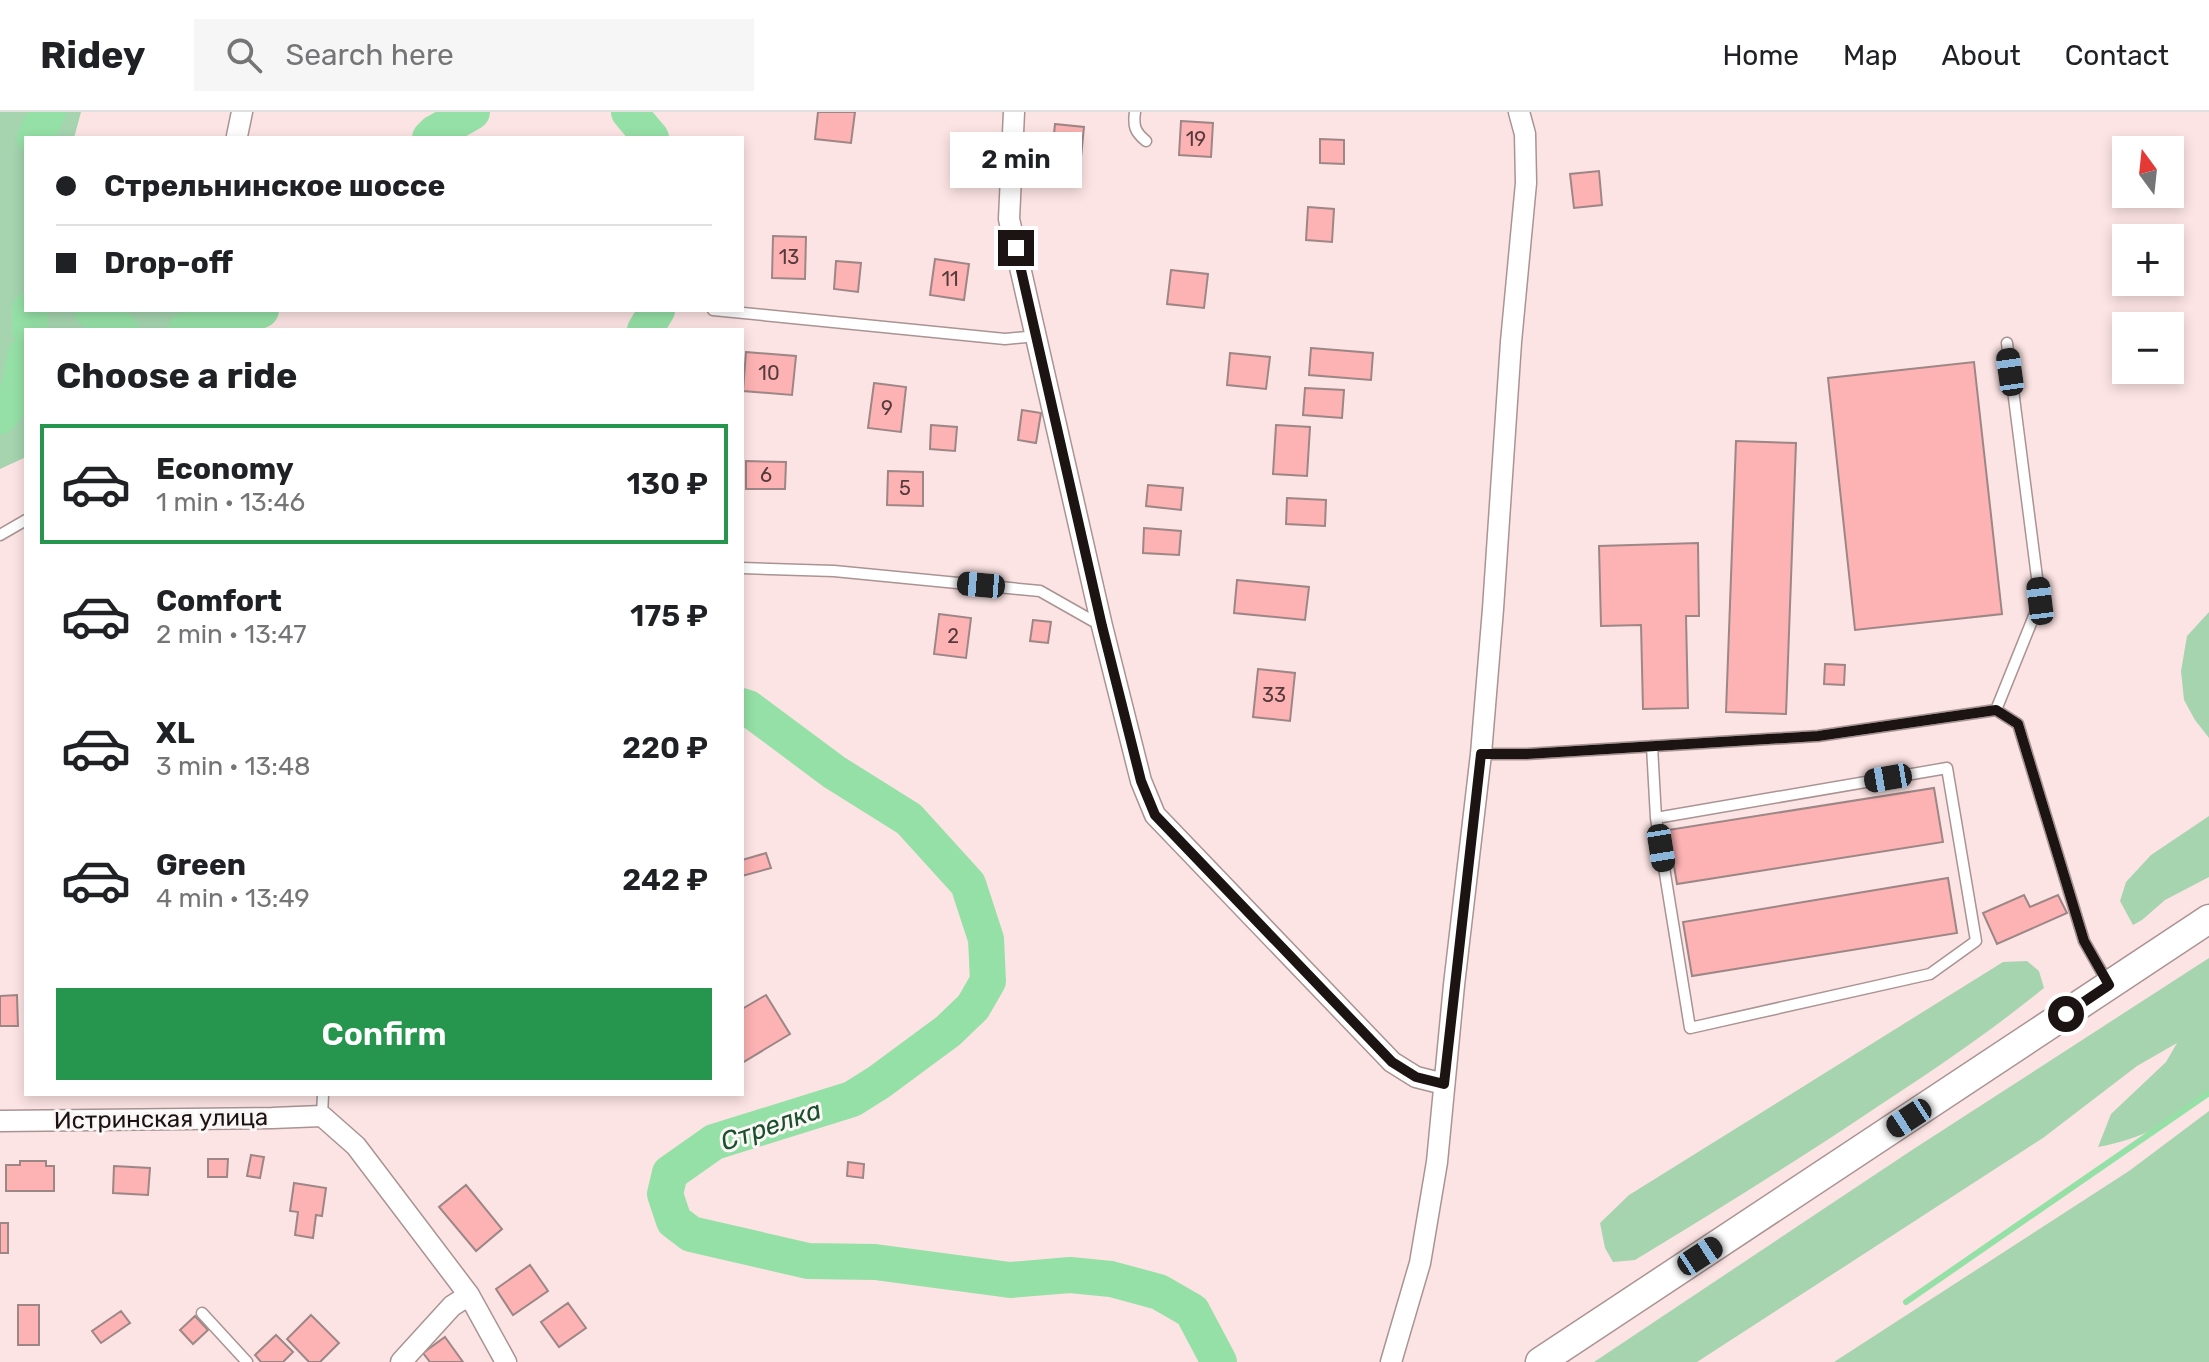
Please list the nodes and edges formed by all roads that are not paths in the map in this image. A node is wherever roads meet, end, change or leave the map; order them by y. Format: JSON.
{"nodes":[{"id":1,"x":242,"y":112,"type":"edge"},
{"id":2,"x":1014,"y":112,"type":"edge"},
{"id":3,"x":1135,"y":112,"type":"edge"},
{"id":4,"x":1519,"y":112,"type":"edge"},
{"id":5,"x":237,"y":136,"type":"dead end"},
{"id":6,"x":1146,"y":141,"type":"dead end"},
{"id":7,"x":733,"y":312,"type":"edge"},
{"id":8,"x":1037,"y":336,"type":"junction"},
{"id":9,"x":2007,"y":343,"type":"dead end"},
{"id":10,"x":24,"y":521,"type":"edge"},
{"id":11,"x":0,"y":535,"type":"edge"},
{"id":12,"x":744,"y":568,"type":"edge"},
{"id":13,"x":1102,"y":626,"type":"junction"},
{"id":14,"x":1996,"y":710,"type":"junction"},
{"id":15,"x":1652,"y":746,"type":"junction"},
{"id":16,"x":1481,"y":754,"type":"junction"},
{"id":17,"x":1656,"y":818,"type":"junction"},
{"id":18,"x":2209,"y":919,"type":"edge"},
{"id":19,"x":2109,"y":985,"type":"junction"},
{"id":20,"x":1444,"y":1084,"type":"junction"},
{"id":21,"x":323,"y":1096,"type":"edge"},
{"id":22,"x":322,"y":1116,"type":"junction"},
{"id":23,"x":0,"y":1121,"type":"edge"},
{"id":24,"x":469,"y":1295,"type":"junction"},
{"id":25,"x":202,"y":1313,"type":"dead end"},
{"id":26,"x":247,"y":1362,"type":"edge"},
{"id":27,"x":401,"y":1362,"type":"edge"},
{"id":28,"x":506,"y":1362,"type":"edge"},
{"id":29,"x":1391,"y":1362,"type":"edge"},
{"id":30,"x":1540,"y":1362,"type":"edge"}],
"edges":[{"from":1,"to":5,"type":"street"},
{"from":2,"to":8,"type":"street"},
{"from":3,"to":6,"type":"lane"},
{"from":4,"to":16,"type":"street"},
{"from":7,"to":8,"type":"lane"},
{"from":8,"to":13,"type":"street"},
{"from":9,"to":14,"type":"lane"},
{"from":10,"to":11,"type":"lane"},
{"from":12,"to":13,"type":"lane"},
{"from":13,"to":20,"type":"street"},
{"from":14,"to":15,"type":"lane"},
{"from":14,"to":19,"type":"lane"},
{"from":15,"to":16,"type":"lane"},
{"from":15,"to":17,"type":"lane"},
{"from":16,"to":20,"type":"street"},
{"from":17,"to":17,"type":"lane"},
{"from":18,"to":19,"type":"main road"},
{"from":19,"to":30,"type":"main road"},
{"from":20,"to":29,"type":"street"},
{"from":21,"to":22,"type":"lane"},
{"from":22,"to":23,"type":"street","name":"Истринская улица"},
{"from":22,"to":24,"type":"street"},
{"from":24,"to":27,"type":"street"},
{"from":24,"to":28,"type":"street"},
{"from":25,"to":26,"type":"lane"}]}
